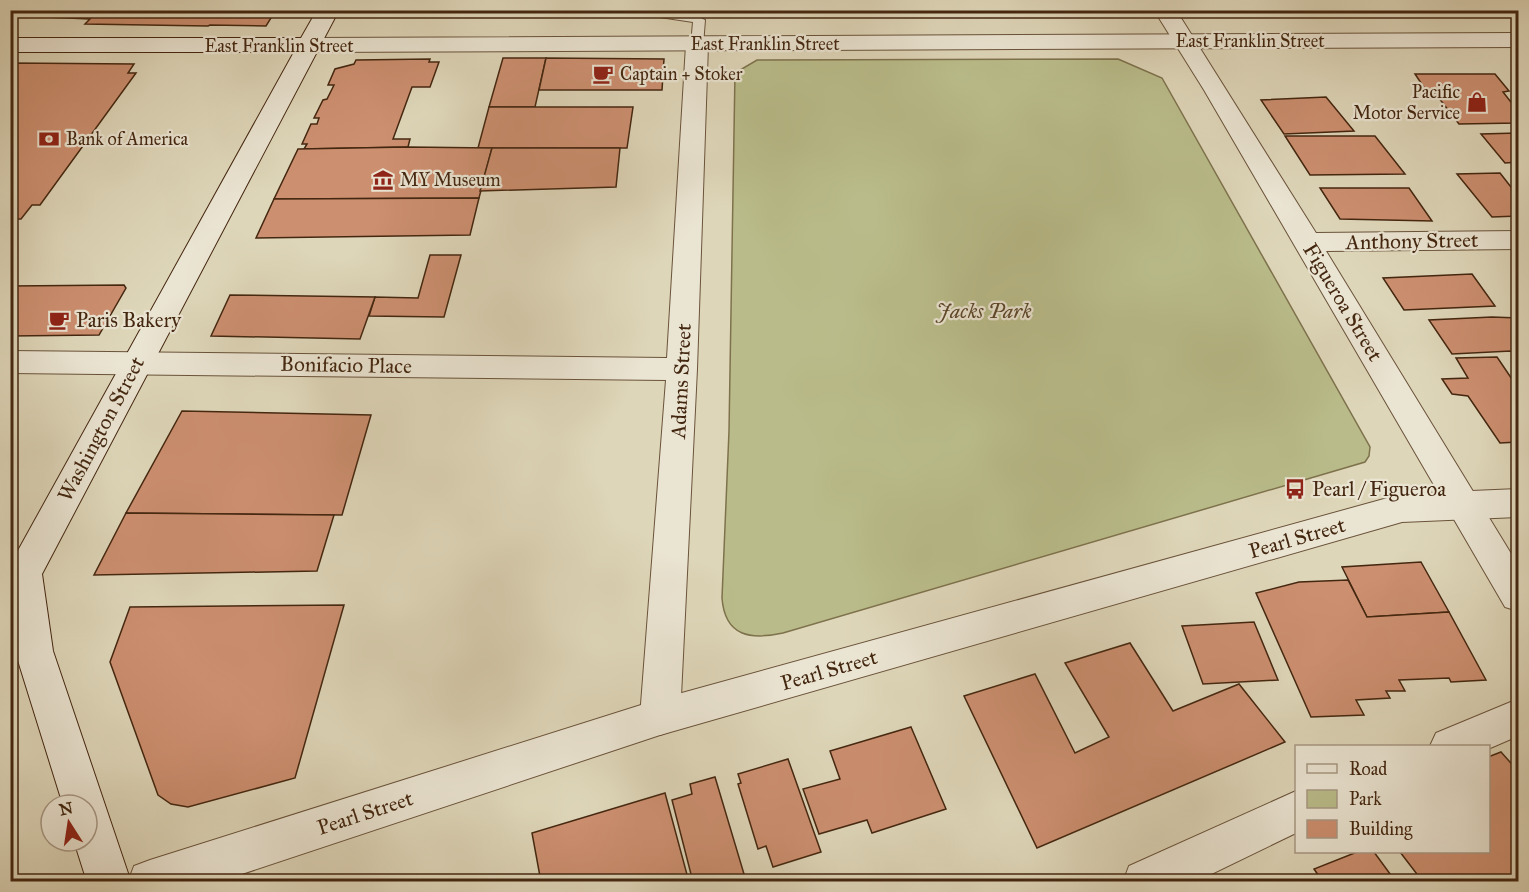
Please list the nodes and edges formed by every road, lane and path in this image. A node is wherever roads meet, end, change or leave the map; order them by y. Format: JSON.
{"nodes":[{"id":1,"x":328,"y":10,"type":"edge"},
{"id":2,"x":1165,"y":10,"type":"edge"},
{"id":3,"x":565,"y":15,"type":"dead end"},
{"id":4,"x":1518,"y":40,"type":"edge"},
{"id":5,"x":1186,"y":42,"type":"junction"},
{"id":6,"x":10,"y":45,"type":"edge"},
{"id":7,"x":310,"y":45,"type":"junction"},
{"id":8,"x":697,"y":45,"type":"junction"},
{"id":9,"x":1518,"y":240,"type":"edge"},
{"id":10,"x":1306,"y":242,"type":"junction"},
{"id":11,"x":10,"y":362,"type":"edge"},
{"id":12,"x":137,"y":363,"type":"junction"},
{"id":13,"x":682,"y":369,"type":"junction"},
{"id":14,"x":1518,"y":503,"type":"edge"},
{"id":15,"x":1462,"y":505,"type":"junction"},
{"id":16,"x":1518,"y":596,"type":"edge"},
{"id":17,"x":660,"y":717,"type":"junction"},
{"id":18,"x":1518,"y":717,"type":"edge"},
{"id":19,"x":1455,"y":745,"type":"edge"},
{"id":20,"x":80,"y":793,"type":"edge"},
{"id":21,"x":1295,"y":812,"type":"edge"},
{"id":22,"x":99,"y":849,"type":"edge"},
{"id":23,"x":110,"y":882,"type":"edge"},
{"id":24,"x":150,"y":882,"type":"edge"},
{"id":25,"x":1145,"y":882,"type":"edge"}],
"edges":[{"from":1,"to":7,"type":"street","name":"Washington Street"},
{"from":2,"to":5,"type":"street","name":"Figueroa Street"},
{"from":3,"to":8,"type":"lane"},
{"from":4,"to":5,"type":"street","name":"East Franklin Street"},
{"from":5,"to":8,"type":"street","name":"East Franklin Street"},
{"from":5,"to":10,"type":"street","name":"Figueroa Street"},
{"from":6,"to":7,"type":"street","name":"East Franklin Street"},
{"from":7,"to":8,"type":"street","name":"East Franklin Street"},
{"from":7,"to":12,"type":"street","name":"Washington Street"},
{"from":8,"to":13,"type":"street","name":"Adams Street"},
{"from":9,"to":10,"type":"street","name":"Anthony Street"},
{"from":10,"to":15,"type":"street","name":"Figueroa Street"},
{"from":11,"to":12,"type":"street","name":"Bonifacio Place"},
{"from":12,"to":13,"type":"street","name":"Bonifacio Place"},
{"from":12,"to":20,"type":"street","name":"Washington Street"},
{"from":13,"to":17,"type":"street","name":"Adams Street"},
{"from":14,"to":15,"type":"street","name":"Pearl Street"},
{"from":15,"to":16,"type":"street","name":"Figueroa Street"},
{"from":15,"to":17,"type":"street","name":"Pearl Street"},
{"from":17,"to":24,"type":"street","name":"Pearl Street"},
{"from":18,"to":19,"type":"street"},
{"from":21,"to":25,"type":"street"},
{"from":22,"to":23,"type":"street"}]}
